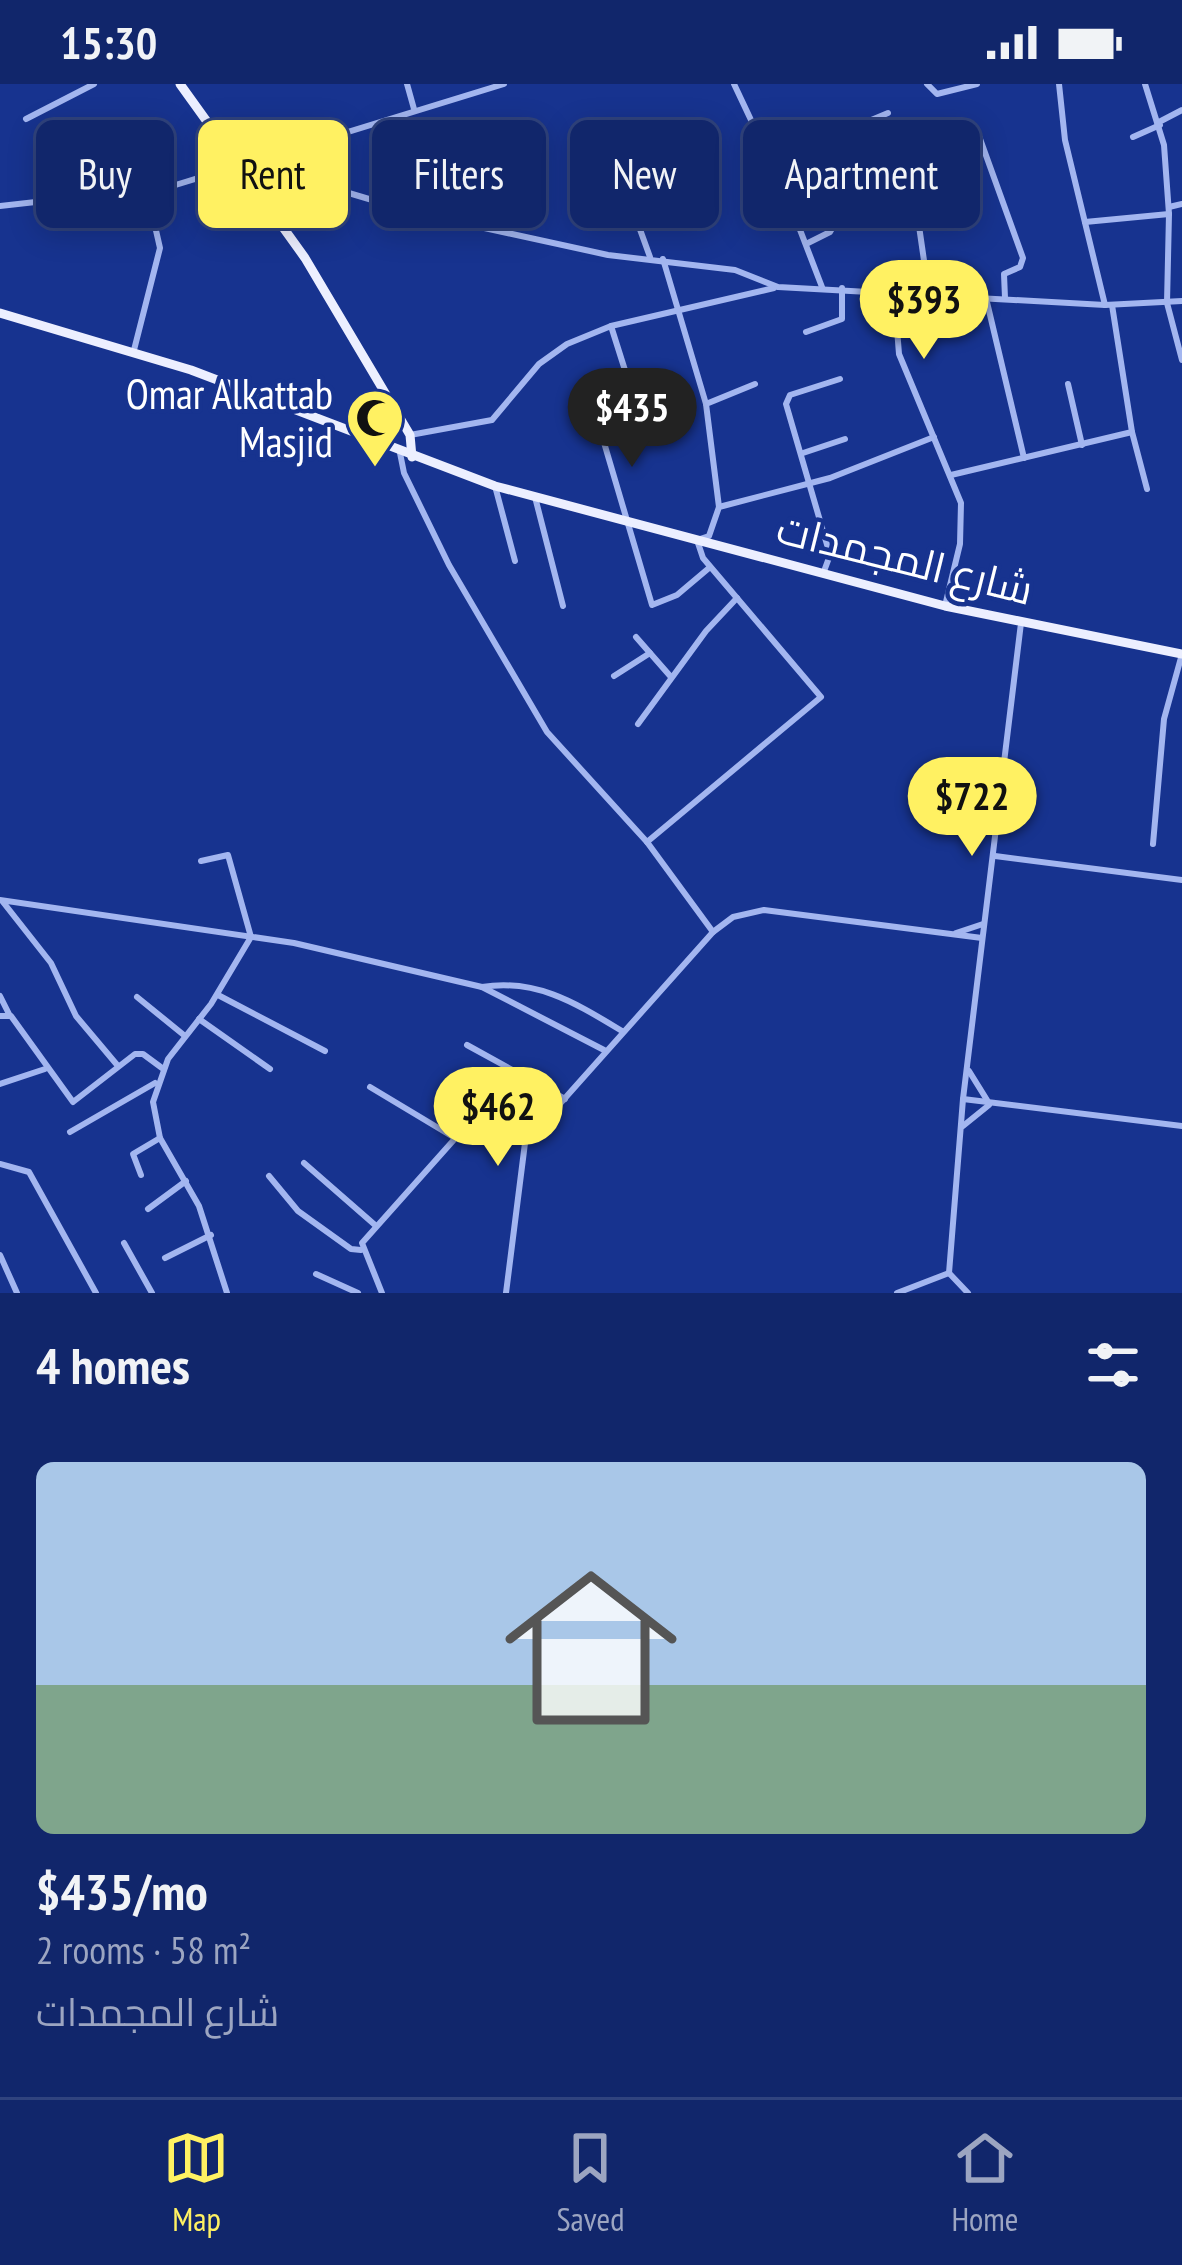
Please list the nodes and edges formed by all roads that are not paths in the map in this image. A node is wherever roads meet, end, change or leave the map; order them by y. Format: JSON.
{"nodes":[{"id":1,"x":94,"y":84,"type":"edge"},
{"id":2,"x":180,"y":84,"type":"edge"},
{"id":3,"x":407,"y":84,"type":"edge"},
{"id":4,"x":504,"y":84,"type":"edge"},
{"id":5,"x":734,"y":84,"type":"edge"},
{"id":6,"x":927,"y":84,"type":"edge"},
{"id":7,"x":977,"y":84,"type":"edge"},
{"id":8,"x":1059,"y":84,"type":"edge"},
{"id":9,"x":1145,"y":84,"type":"edge"},
{"id":10,"x":414,"y":109,"type":"junction"},
{"id":11,"x":1182,"y":110,"type":"edge"},
{"id":12,"x":888,"y":113,"type":"dead end"},
{"id":13,"x":26,"y":119,"type":"dead end"},
{"id":14,"x":206,"y":120,"type":"edge"},
{"id":15,"x":751,"y":120,"type":"edge"},
{"id":16,"x":871,"y":120,"type":"edge"},
{"id":17,"x":1159,"y":123,"type":"junction"},
{"id":18,"x":348,"y":130,"type":"edge"},
{"id":19,"x":1133,"y":137,"type":"dead end"},
{"id":20,"x":980,"y":139,"type":"edge"},
{"id":21,"x":348,"y":192,"type":"edge"},
{"id":22,"x":36,"y":202,"type":"edge"},
{"id":23,"x":1182,"y":204,"type":"edge"},
{"id":24,"x":0,"y":206,"type":"edge"},
{"id":25,"x":1169,"y":210,"type":"junction"},
{"id":26,"x":1085,"y":222,"type":"junction"},
{"id":27,"x":155,"y":228,"type":"edge"},
{"id":28,"x":283,"y":228,"type":"edge"},
{"id":29,"x":639,"y":228,"type":"edge"},
{"id":30,"x":799,"y":228,"type":"edge"},
{"id":31,"x":832,"y":228,"type":"edge"},
{"id":32,"x":919,"y":228,"type":"edge"},
{"id":33,"x":806,"y":244,"type":"junction"},
{"id":34,"x":650,"y":257,"type":"junction"},
{"id":35,"x":663,"y":260,"type":"junction"},
{"id":36,"x":778,"y":286,"type":"junction"},
{"id":37,"x":822,"y":287,"type":"junction"},
{"id":38,"x":842,"y":288,"type":"junction"},
{"id":39,"x":894,"y":291,"type":"junction"},
{"id":40,"x":929,"y":295,"type":"junction"},
{"id":41,"x":986,"y":298,"type":"junction"},
{"id":42,"x":1005,"y":298,"type":"junction"},
{"id":43,"x":1182,"y":301,"type":"edge"},
{"id":44,"x":1167,"y":303,"type":"junction"},
{"id":45,"x":1108,"y":305,"type":"junction"},
{"id":46,"x":682,"y":311,"type":"junction"},
{"id":47,"x":0,"y":313,"type":"edge"},
{"id":48,"x":611,"y":326,"type":"junction"},
{"id":49,"x":806,"y":332,"type":"dead end"},
{"id":50,"x":134,"y":350,"type":"junction"},
{"id":51,"x":1182,"y":360,"type":"edge"},
{"id":52,"x":840,"y":379,"type":"dead end"},
{"id":53,"x":755,"y":384,"type":"dead end"},
{"id":54,"x":1068,"y":384,"type":"dead end"},
{"id":55,"x":706,"y":404,"type":"junction"},
{"id":56,"x":636,"y":405,"type":"dead end"},
{"id":57,"x":600,"y":429,"type":"dead end"},
{"id":58,"x":1132,"y":431,"type":"junction"},
{"id":59,"x":410,"y":435,"type":"junction"},
{"id":60,"x":934,"y":437,"type":"junction"},
{"id":61,"x":845,"y":440,"type":"dead end"},
{"id":62,"x":1082,"y":445,"type":"junction"},
{"id":63,"x":802,"y":453,"type":"junction"},
{"id":64,"x":406,"y":455,"type":"junction"},
{"id":65,"x":1024,"y":459,"type":"junction"},
{"id":66,"x":951,"y":475,"type":"junction"},
{"id":67,"x":813,"y":482,"type":"junction"},
{"id":68,"x":495,"y":486,"type":"junction"},
{"id":69,"x":1147,"y":489,"type":"dead end"},
{"id":70,"x":535,"y":497,"type":"junction"},
{"id":71,"x":718,"y":507,"type":"junction"},
{"id":72,"x":624,"y":521,"type":"junction"},
{"id":73,"x":697,"y":540,"type":"junction"},
{"id":74,"x":514,"y":561,"type":"dead end"},
{"id":75,"x":709,"y":568,"type":"junction"},
{"id":76,"x":823,"y":574,"type":"junction"},
{"id":77,"x":737,"y":598,"type":"junction"},
{"id":78,"x":563,"y":606,"type":"dead end"},
{"id":79,"x":945,"y":606,"type":"junction"},
{"id":80,"x":1021,"y":623,"type":"junction"},
{"id":81,"x":636,"y":637,"type":"dead end"},
{"id":82,"x":650,"y":653,"type":"junction"},
{"id":83,"x":1182,"y":654,"type":"edge"},
{"id":84,"x":1172,"y":675,"type":"junction"},
{"id":85,"x":614,"y":676,"type":"dead end"},
{"id":86,"x":671,"y":677,"type":"junction"},
{"id":87,"x":1182,"y":677,"type":"edge"},
{"id":88,"x":638,"y":724,"type":"dead end"},
{"id":89,"x":647,"y":842,"type":"junction"},
{"id":90,"x":1153,"y":844,"type":"dead end"},
{"id":91,"x":994,"y":856,"type":"junction"},
{"id":92,"x":201,"y":861,"type":"dead end"},
{"id":93,"x":1182,"y":880,"type":"edge"},
{"id":94,"x":0,"y":900,"type":"edge"},
{"id":95,"x":984,"y":923,"type":"junction"},
{"id":96,"x":713,"y":932,"type":"junction"},
{"id":97,"x":953,"y":934,"type":"junction"},
{"id":98,"x":251,"y":937,"type":"junction"},
{"id":99,"x":982,"y":938,"type":"junction"},
{"id":100,"x":482,"y":987,"type":"junction"},
{"id":101,"x":218,"y":994,"type":"junction"},
{"id":102,"x":0,"y":996,"type":"edge"},
{"id":103,"x":137,"y":997,"type":"dead end"},
{"id":104,"x":0,"y":1016,"type":"edge"},
{"id":105,"x":11,"y":1016,"type":"junction"},
{"id":106,"x":199,"y":1018,"type":"junction"},
{"id":107,"x":622,"y":1031,"type":"junction"},
{"id":108,"x":185,"y":1036,"type":"junction"},
{"id":109,"x":466,"y":1045,"type":"dead end"},
{"id":110,"x":604,"y":1050,"type":"junction"},
{"id":111,"x":325,"y":1051,"type":"dead end"},
{"id":112,"x":118,"y":1066,"type":"junction"},
{"id":113,"x":968,"y":1066,"type":"junction"},
{"id":114,"x":163,"y":1068,"type":"junction"},
{"id":115,"x":45,"y":1069,"type":"junction"},
{"id":116,"x":270,"y":1069,"type":"dead end"},
{"id":117,"x":155,"y":1083,"type":"junction"},
{"id":118,"x":0,"y":1084,"type":"edge"},
{"id":119,"x":370,"y":1088,"type":"dead end"},
{"id":120,"x":565,"y":1099,"type":"junction"},
{"id":121,"x":963,"y":1100,"type":"junction"},
{"id":122,"x":992,"y":1103,"type":"junction"},
{"id":123,"x":1182,"y":1126,"type":"edge"},
{"id":124,"x":961,"y":1129,"type":"junction"},
{"id":125,"x":70,"y":1132,"type":"dead end"},
{"id":126,"x":160,"y":1138,"type":"junction"},
{"id":127,"x":455,"y":1138,"type":"junction"},
{"id":128,"x":526,"y":1143,"type":"junction"},
{"id":129,"x":304,"y":1163,"type":"dead end"},
{"id":130,"x":0,"y":1164,"type":"edge"},
{"id":131,"x":141,"y":1174,"type":"dead end"},
{"id":132,"x":268,"y":1176,"type":"dead end"},
{"id":133,"x":186,"y":1181,"type":"junction"},
{"id":134,"x":148,"y":1209,"type":"dead end"},
{"id":135,"x":375,"y":1225,"type":"junction"},
{"id":136,"x":211,"y":1235,"type":"junction"},
{"id":137,"x":124,"y":1243,"type":"dead end"},
{"id":138,"x":361,"y":1250,"type":"junction"},
{"id":139,"x":0,"y":1255,"type":"edge"},
{"id":140,"x":165,"y":1258,"type":"dead end"},
{"id":141,"x":949,"y":1273,"type":"junction"},
{"id":142,"x":316,"y":1274,"type":"dead end"},
{"id":143,"x":17,"y":1293,"type":"edge"},
{"id":144,"x":96,"y":1293,"type":"edge"},
{"id":145,"x":152,"y":1293,"type":"edge"},
{"id":146,"x":227,"y":1293,"type":"edge"},
{"id":147,"x":358,"y":1293,"type":"edge"},
{"id":148,"x":381,"y":1293,"type":"edge"},
{"id":149,"x":506,"y":1293,"type":"edge"},
{"id":150,"x":897,"y":1293,"type":"edge"},
{"id":151,"x":968,"y":1293,"type":"edge"}],
"edges":[{"from":1,"to":13,"type":"street"},
{"from":2,"to":14,"type":"main road"},
{"from":3,"to":10,"type":"street"},
{"from":4,"to":10,"type":"street"},
{"from":5,"to":15,"type":"street"},
{"from":6,"to":7,"type":"street"},
{"from":8,"to":26,"type":"street"},
{"from":9,"to":17,"type":"street"},
{"from":10,"to":18,"type":"street"},
{"from":11,"to":17,"type":"street"},
{"from":12,"to":16,"type":"street"},
{"from":17,"to":19,"type":"street"},
{"from":17,"to":25,"type":"street"},
{"from":20,"to":42,"type":"street"},
{"from":21,"to":34,"type":"street"},
{"from":22,"to":24,"type":"street"},
{"from":23,"to":25,"type":"street"},
{"from":25,"to":26,"type":"street"},
{"from":25,"to":44,"type":"street"},
{"from":26,"to":45,"type":"street"},
{"from":27,"to":50,"type":"street"},
{"from":28,"to":59,"type":"main road"},
{"from":29,"to":34,"type":"street"},
{"from":30,"to":33,"type":"street"},
{"from":31,"to":33,"type":"street"},
{"from":32,"to":40,"type":"street"},
{"from":33,"to":37,"type":"street"},
{"from":34,"to":35,"type":"street"},
{"from":35,"to":36,"type":"street"},
{"from":35,"to":46,"type":"street"},
{"from":36,"to":37,"type":"street"},
{"from":36,"to":46,"type":"street"},
{"from":37,"to":38,"type":"street"},
{"from":38,"to":39,"type":"street"},
{"from":38,"to":49,"type":"street"},
{"from":39,"to":40,"type":"street"},
{"from":39,"to":60,"type":"street"},
{"from":40,"to":41,"type":"street"},
{"from":41,"to":42,"type":"street"},
{"from":41,"to":65,"type":"street"},
{"from":42,"to":45,"type":"street"},
{"from":43,"to":44,"type":"street"},
{"from":44,"to":45,"type":"street"},
{"from":44,"to":51,"type":"street"},
{"from":45,"to":58,"type":"street"},
{"from":46,"to":48,"type":"street"},
{"from":46,"to":55,"type":"street"},
{"from":47,"to":50,"type":"main road","name":"شارع المجمدات"},
{"from":48,"to":56,"type":"street"},
{"from":48,"to":59,"type":"street"},
{"from":50,"to":64,"type":"main road","name":"شارع المجمدات"},
{"from":52,"to":63,"type":"street"},
{"from":53,"to":55,"type":"street"},
{"from":54,"to":62,"type":"street"},
{"from":55,"to":71,"type":"street"},
{"from":57,"to":72,"type":"street"},
{"from":58,"to":62,"type":"street"},
{"from":58,"to":69,"type":"street"},
{"from":59,"to":64,"type":"main road"},
{"from":60,"to":66,"type":"street"},
{"from":60,"to":67,"type":"street"},
{"from":61,"to":63,"type":"street"},
{"from":62,"to":65,"type":"street"},
{"from":63,"to":67,"type":"street"},
{"from":64,"to":68,"type":"main road","name":"شارع المجمدات"},
{"from":64,"to":89,"type":"street"},
{"from":65,"to":66,"type":"street"},
{"from":66,"to":79,"type":"street"},
{"from":67,"to":71,"type":"street"},
{"from":67,"to":76,"type":"street"},
{"from":68,"to":70,"type":"main road","name":"شارع المجمدات"},
{"from":68,"to":74,"type":"street"},
{"from":70,"to":72,"type":"main road","name":"شارع المجمدات"},
{"from":70,"to":78,"type":"street"},
{"from":71,"to":73,"type":"street"},
{"from":72,"to":73,"type":"main road","name":"شارع المجمدات"},
{"from":72,"to":75,"type":"street"},
{"from":73,"to":75,"type":"street"},
{"from":73,"to":76,"type":"main road","name":"شارع المجمدات"},
{"from":75,"to":77,"type":"street"},
{"from":76,"to":79,"type":"main road","name":"شارع المجمدات"},
{"from":77,"to":86,"type":"street"},
{"from":77,"to":89,"type":"street"},
{"from":79,"to":80,"type":"main road","name":"شارع المجمدات"},
{"from":80,"to":83,"type":"main road","name":"شارع المجمدات"},
{"from":80,"to":91,"type":"street"},
{"from":81,"to":82,"type":"street"},
{"from":82,"to":85,"type":"street"},
{"from":82,"to":86,"type":"street"},
{"from":83,"to":84,"type":"street"},
{"from":84,"to":87,"type":"street"},
{"from":84,"to":90,"type":"street"},
{"from":86,"to":88,"type":"street"},
{"from":89,"to":96,"type":"street"},
{"from":91,"to":93,"type":"street"},
{"from":91,"to":95,"type":"street"},
{"from":92,"to":98,"type":"street"},
{"from":94,"to":98,"type":"street"},
{"from":94,"to":112,"type":"street"},
{"from":95,"to":97,"type":"street"},
{"from":95,"to":99,"type":"street"},
{"from":96,"to":97,"type":"street"},
{"from":96,"to":107,"type":"street"},
{"from":97,"to":99,"type":"street"},
{"from":98,"to":100,"type":"street"},
{"from":98,"to":101,"type":"street"},
{"from":99,"to":113,"type":"street"},
{"from":100,"to":107,"type":"street"},
{"from":100,"to":110,"type":"street"},
{"from":101,"to":106,"type":"street"},
{"from":101,"to":111,"type":"street"},
{"from":102,"to":105,"type":"street"},
{"from":103,"to":108,"type":"street"},
{"from":104,"to":105,"type":"street"},
{"from":105,"to":115,"type":"street"},
{"from":106,"to":108,"type":"street"},
{"from":106,"to":116,"type":"street"},
{"from":107,"to":110,"type":"street"},
{"from":108,"to":114,"type":"street"},
{"from":109,"to":120,"type":"street"},
{"from":110,"to":120,"type":"street"},
{"from":112,"to":114,"type":"street"},
{"from":112,"to":115,"type":"street"},
{"from":113,"to":121,"type":"street"},
{"from":113,"to":122,"type":"street"},
{"from":114,"to":117,"type":"street"},
{"from":115,"to":118,"type":"street"},
{"from":117,"to":125,"type":"street"},
{"from":117,"to":126,"type":"street"},
{"from":119,"to":127,"type":"street"},
{"from":120,"to":128,"type":"street"},
{"from":121,"to":122,"type":"street"},
{"from":121,"to":124,"type":"street"},
{"from":122,"to":123,"type":"street"},
{"from":122,"to":124,"type":"street"},
{"from":124,"to":141,"type":"street"},
{"from":126,"to":131,"type":"street"},
{"from":126,"to":133,"type":"street"},
{"from":127,"to":128,"type":"street"},
{"from":127,"to":135,"type":"street"},
{"from":128,"to":149,"type":"street"},
{"from":129,"to":135,"type":"street"},
{"from":130,"to":144,"type":"street"},
{"from":132,"to":138,"type":"street"},
{"from":133,"to":134,"type":"street"},
{"from":133,"to":136,"type":"street"},
{"from":135,"to":138,"type":"street"},
{"from":136,"to":140,"type":"street"},
{"from":136,"to":146,"type":"street"},
{"from":137,"to":145,"type":"street"},
{"from":138,"to":148,"type":"street"},
{"from":139,"to":143,"type":"street"},
{"from":141,"to":150,"type":"street"},
{"from":141,"to":151,"type":"street"},
{"from":142,"to":147,"type":"street"}]}
